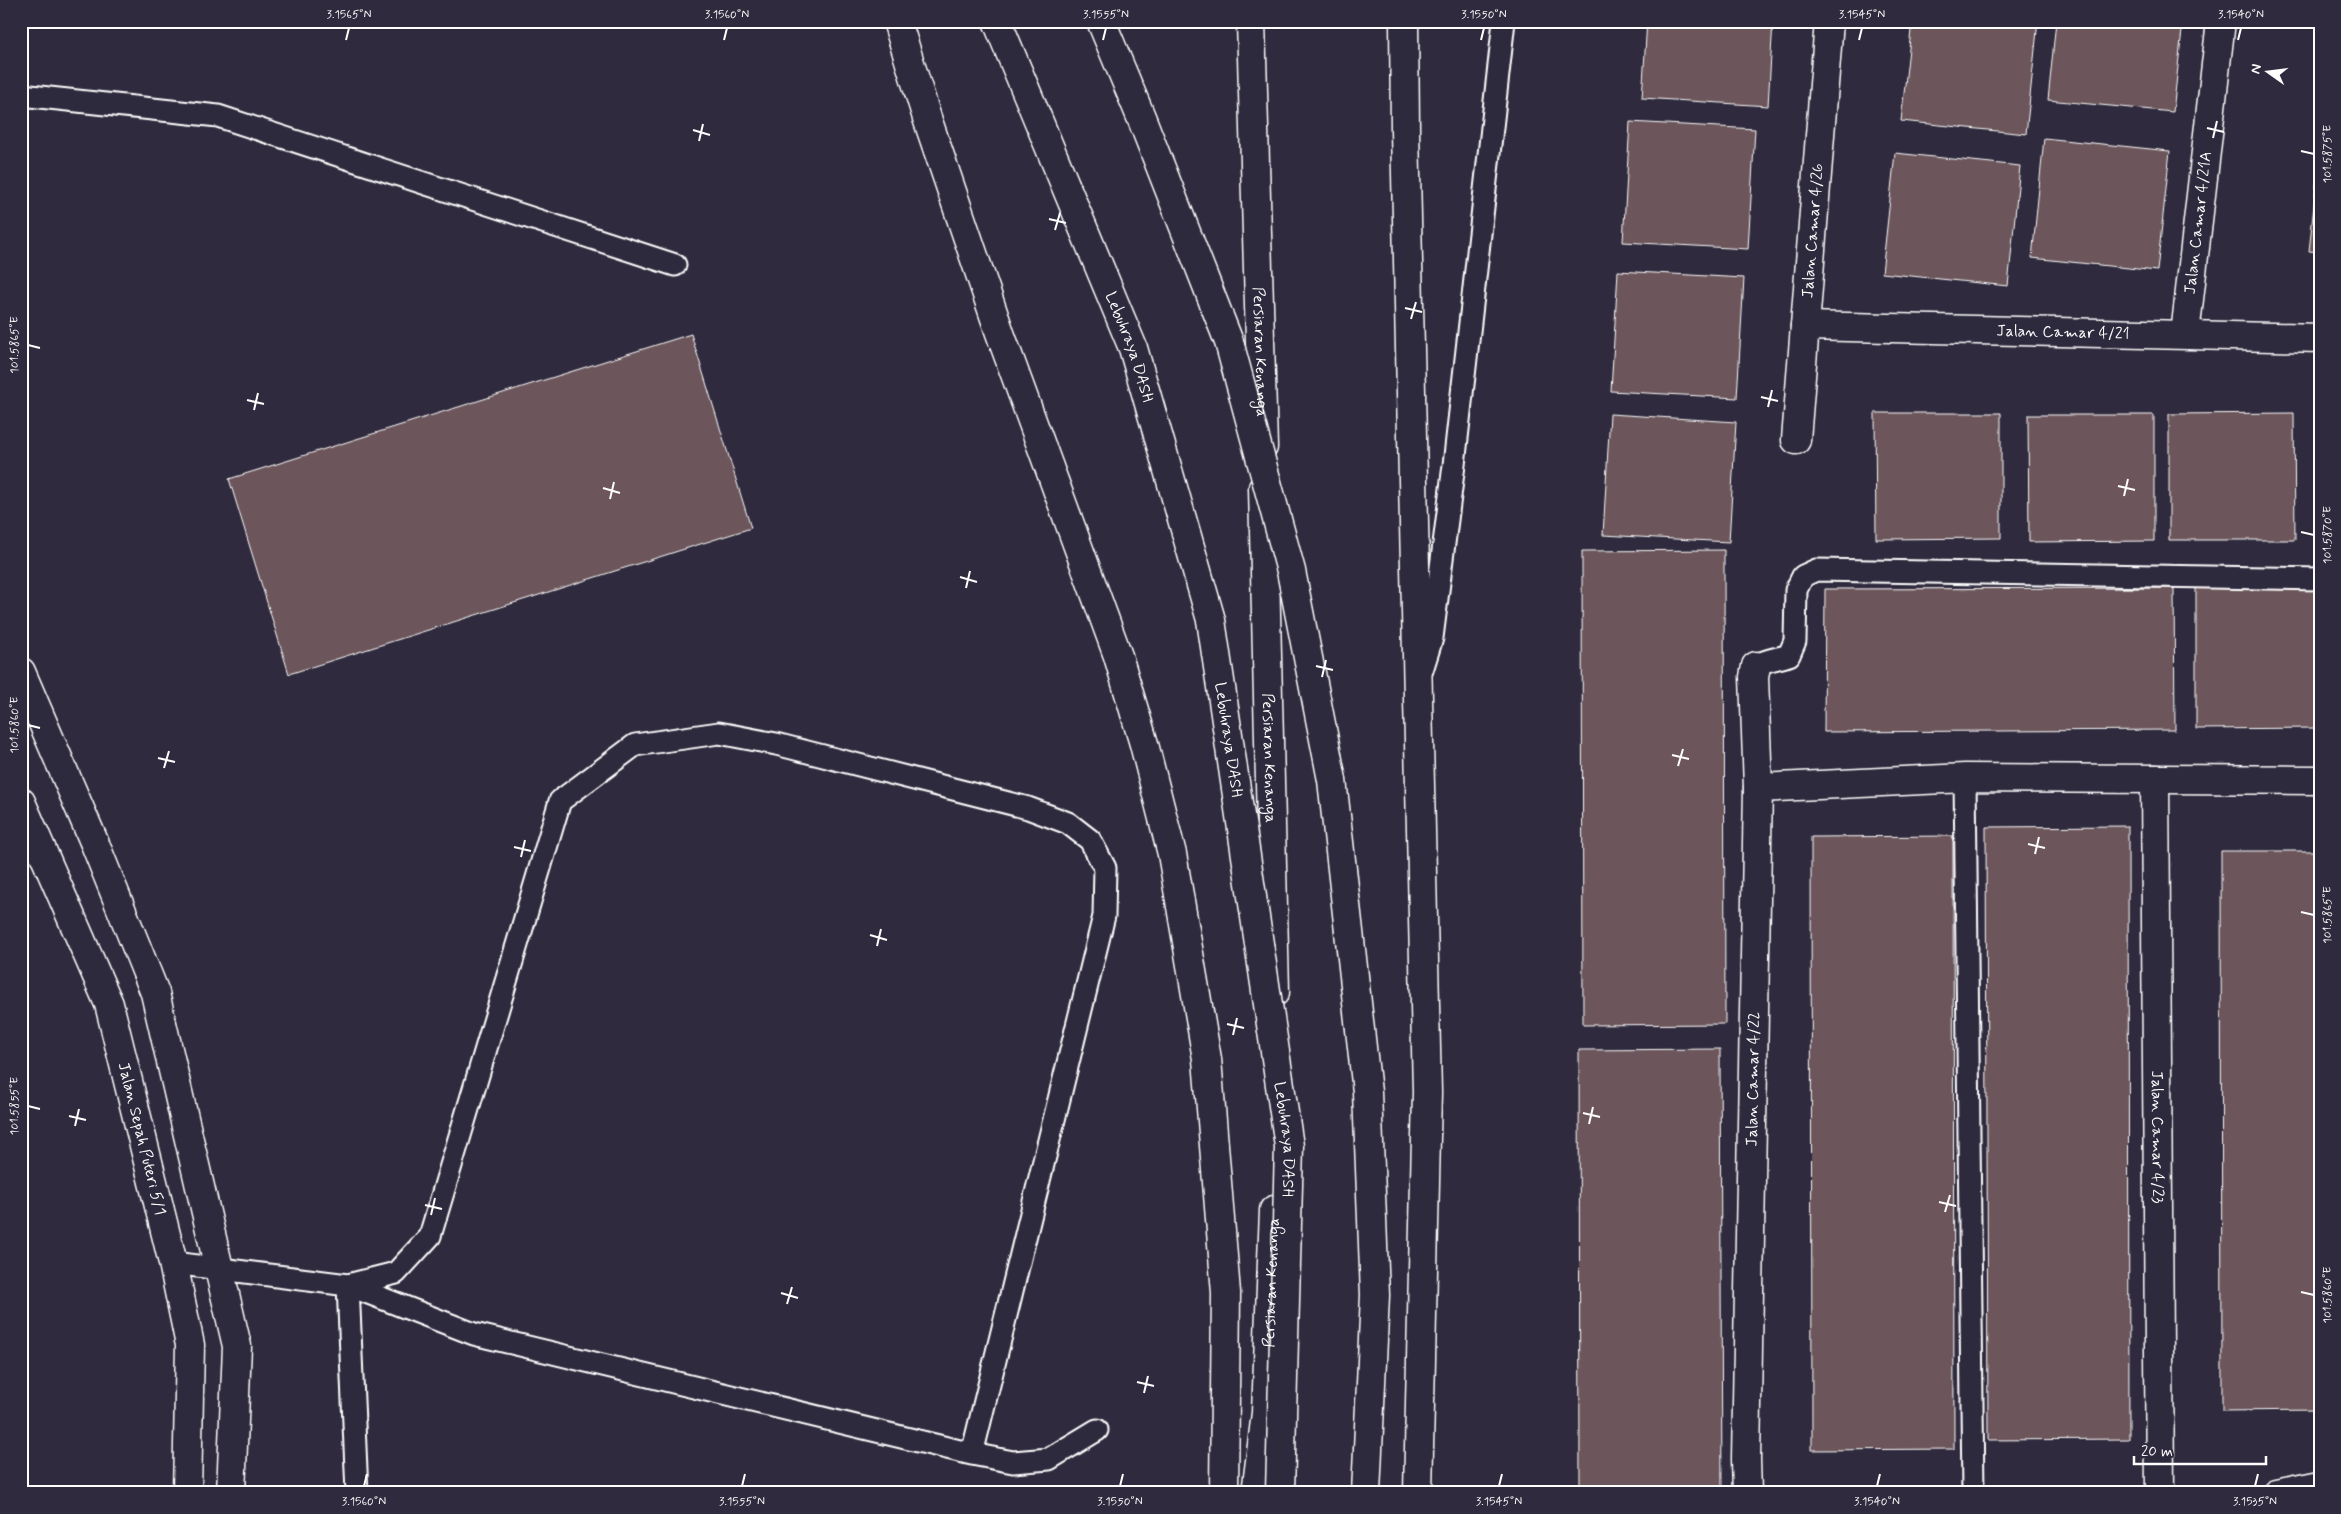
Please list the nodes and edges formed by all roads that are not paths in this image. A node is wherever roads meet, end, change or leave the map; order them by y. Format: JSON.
{"nodes":[{"id":1,"x":898,"y":21,"type":"edge"},
{"id":2,"x":997,"y":21,"type":"edge"},
{"id":3,"x":1101,"y":21,"type":"edge"},
{"id":4,"x":1251,"y":21,"type":"edge"},
{"id":5,"x":1404,"y":21,"type":"edge"},
{"id":6,"x":1504,"y":21,"type":"edge"},
{"id":7,"x":1829,"y":21,"type":"edge"},
{"id":8,"x":2221,"y":21,"type":"edge"},
{"id":9,"x":21,"y":95,"type":"edge"},
{"id":10,"x":675,"y":265,"type":"dead end"},
{"id":11,"x":1805,"y":326,"type":"junction"},
{"id":12,"x":2185,"y":334,"type":"junction"},
{"id":13,"x":2320,"y":338,"type":"edge"},
{"id":14,"x":1796,"y":440,"type":"dead end"},
{"id":15,"x":2320,"y":579,"type":"edge"},
{"id":16,"x":1756,"y":666,"type":"joint"},
{"id":17,"x":21,"y":672,"type":"edge"},
{"id":18,"x":1418,"y":684,"type":"junction"},
{"id":19,"x":1965,"y":778,"type":"junction"},
{"id":20,"x":2155,"y":779,"type":"junction"},
{"id":21,"x":2320,"y":780,"type":"edge"},
{"id":22,"x":1758,"y":788,"type":"junction"},
{"id":23,"x":21,"y":802,"type":"edge"},
{"id":24,"x":174,"y":1263,"type":"junction"},
{"id":25,"x":220,"y":1268,"type":"junction"},
{"id":26,"x":348,"y":1285,"type":"junction"},
{"id":27,"x":1097,"y":1430,"type":"dead end"},
{"id":28,"x":972,"y":1454,"type":"junction"},
{"id":29,"x":2320,"y":1484,"type":"edge"},
{"id":30,"x":187,"y":1493,"type":"edge"},
{"id":31,"x":231,"y":1493,"type":"edge"},
{"id":32,"x":357,"y":1493,"type":"edge"},
{"id":33,"x":1224,"y":1493,"type":"edge"},
{"id":34,"x":1256,"y":1493,"type":"edge"},
{"id":35,"x":1280,"y":1493,"type":"edge"},
{"id":36,"x":1366,"y":1493,"type":"edge"},
{"id":37,"x":1418,"y":1493,"type":"edge"},
{"id":38,"x":1747,"y":1493,"type":"edge"},
{"id":39,"x":1972,"y":1493,"type":"edge"},
{"id":40,"x":2160,"y":1493,"type":"edge"},
{"id":41,"x":2276,"y":1493,"type":"edge"}],
"edges":[{"from":1,"to":33,"type":"main road"},
{"from":2,"to":35,"type":"main road","name":"Lebuhraya DASH","bridge":true},
{"from":3,"to":36,"type":"main road","bridge":true},
{"from":4,"to":34,"type":"main road","name":"Persiaran Kenanga"},
{"from":5,"to":18,"type":"main road"},
{"from":6,"to":18,"type":"lane"},
{"from":7,"to":11,"type":"main road","name":"Jalan Camar 4/26"},
{"from":8,"to":12,"type":"main road","name":"Jalan Camar 4/21A"},
{"from":9,"to":10,"type":"lane"},
{"from":11,"to":12,"type":"main road","name":"Jalan Camar 4/21"},
{"from":11,"to":14,"type":"main road","name":"Jalan Camar 4/26"},
{"from":12,"to":13,"type":"main road","name":"Jalan Camar 4/21"},
{"from":15,"to":16,"type":"lane"},
{"from":16,"to":22,"type":"main road","name":"Jalan Camar 4/22"},
{"from":17,"to":25,"type":"main road"},
{"from":18,"to":37,"type":"main road"},
{"from":19,"to":20,"type":"main road"},
{"from":19,"to":22,"type":"main road"},
{"from":19,"to":39,"type":"lane"},
{"from":20,"to":21,"type":"main road"},
{"from":20,"to":40,"type":"main road","name":"Jalan Camar 4/23"},
{"from":22,"to":38,"type":"main road","name":"Jalan Camar 4/22"},
{"from":23,"to":24,"type":"main road","name":"Jalan Sepah Puteri 5/1"},
{"from":24,"to":25,"type":"lane"},
{"from":24,"to":30,"type":"main road","name":"Jalan Sepah Puteri 5/1"},
{"from":25,"to":26,"type":"lane"},
{"from":25,"to":31,"type":"main road"},
{"from":26,"to":28,"type":"lane"},
{"from":26,"to":28,"type":"lane"},
{"from":26,"to":32,"type":"lane"},
{"from":27,"to":28,"type":"lane"},
{"from":29,"to":41,"type":"main road"}]}
